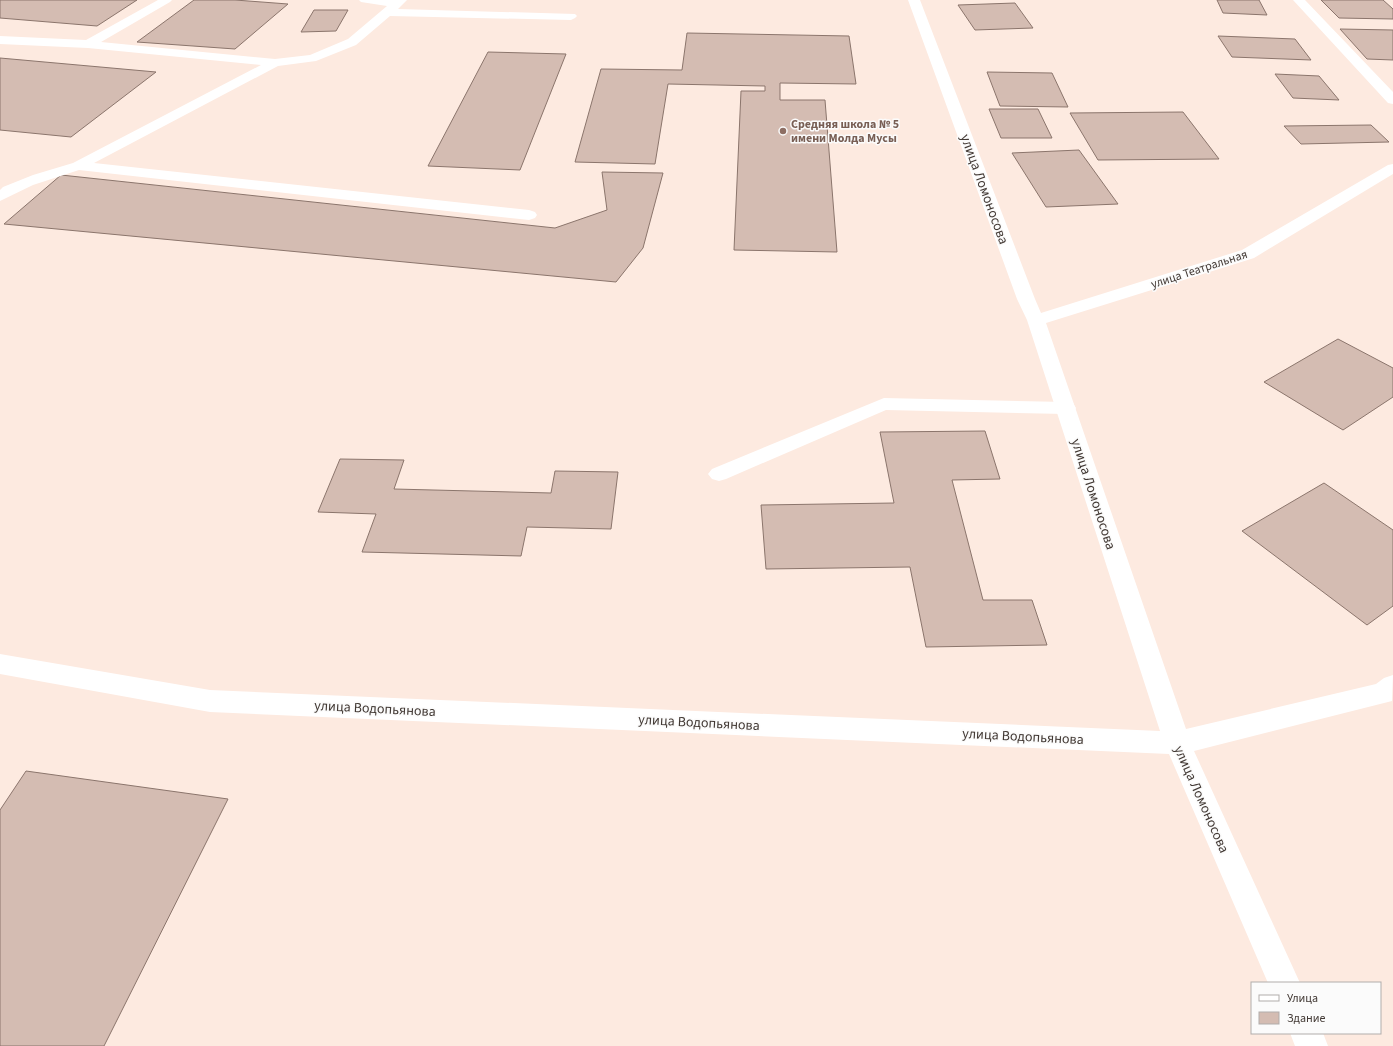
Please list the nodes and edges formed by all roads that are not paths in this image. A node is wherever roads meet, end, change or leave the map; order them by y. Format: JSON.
{"nodes":[{"id":1,"x":166,"y":0,"type":"edge"},
{"id":2,"x":364,"y":0,"type":"edge"},
{"id":3,"x":914,"y":0,"type":"edge"},
{"id":4,"x":1299,"y":0,"type":"edge"},
{"id":5,"x":395,"y":5,"type":"edge"},
{"id":6,"x":570,"y":16,"type":"dead end"},
{"id":7,"x":0,"y":40,"type":"edge"},
{"id":8,"x":88,"y":44,"type":"junction"},
{"id":9,"x":275,"y":63,"type":"junction"},
{"id":10,"x":1393,"y":100,"type":"edge"},
{"id":11,"x":78,"y":166,"type":"junction"},
{"id":12,"x":1393,"y":168,"type":"edge"},
{"id":13,"x":0,"y":196,"type":"edge"},
{"id":14,"x":529,"y":215,"type":"dead end"},
{"id":15,"x":1036,"y":320,"type":"junction"},
{"id":16,"x":1066,"y":408,"type":"junction"},
{"id":17,"x":719,"y":474,"type":"dead end"},
{"id":18,"x":0,"y":664,"type":"edge"},
{"id":19,"x":1393,"y":686,"type":"edge"},
{"id":20,"x":1177,"y":743,"type":"junction"},
{"id":21,"x":1284,"y":982,"type":"edge"},
{"id":22,"x":1306,"y":1034,"type":"edge"},
{"id":23,"x":1312,"y":1046,"type":"edge"}],
"edges":[{"from":1,"to":8,"type":"street"},
{"from":2,"to":5,"type":"street"},
{"from":3,"to":15,"type":"street","name":"улица Ломоносова"},
{"from":4,"to":10,"type":"street"},
{"from":5,"to":6,"type":"street"},
{"from":5,"to":9,"type":"street"},
{"from":7,"to":8,"type":"street"},
{"from":8,"to":9,"type":"street"},
{"from":9,"to":11,"type":"street"},
{"from":11,"to":13,"type":"street"},
{"from":11,"to":14,"type":"street"},
{"from":12,"to":15,"type":"street","name":"улица Театральная"},
{"from":15,"to":16,"type":"street","name":"улица Ломоносова"},
{"from":16,"to":17,"type":"street"},
{"from":16,"to":20,"type":"street","name":"улица Ломоносова"},
{"from":18,"to":20,"type":"street","name":"улица Водопьянова"},
{"from":19,"to":20,"type":"street","name":"улица Водопьянова"},
{"from":20,"to":21,"type":"street","name":"улица Ломоносова"},
{"from":22,"to":23,"type":"street"}]}
